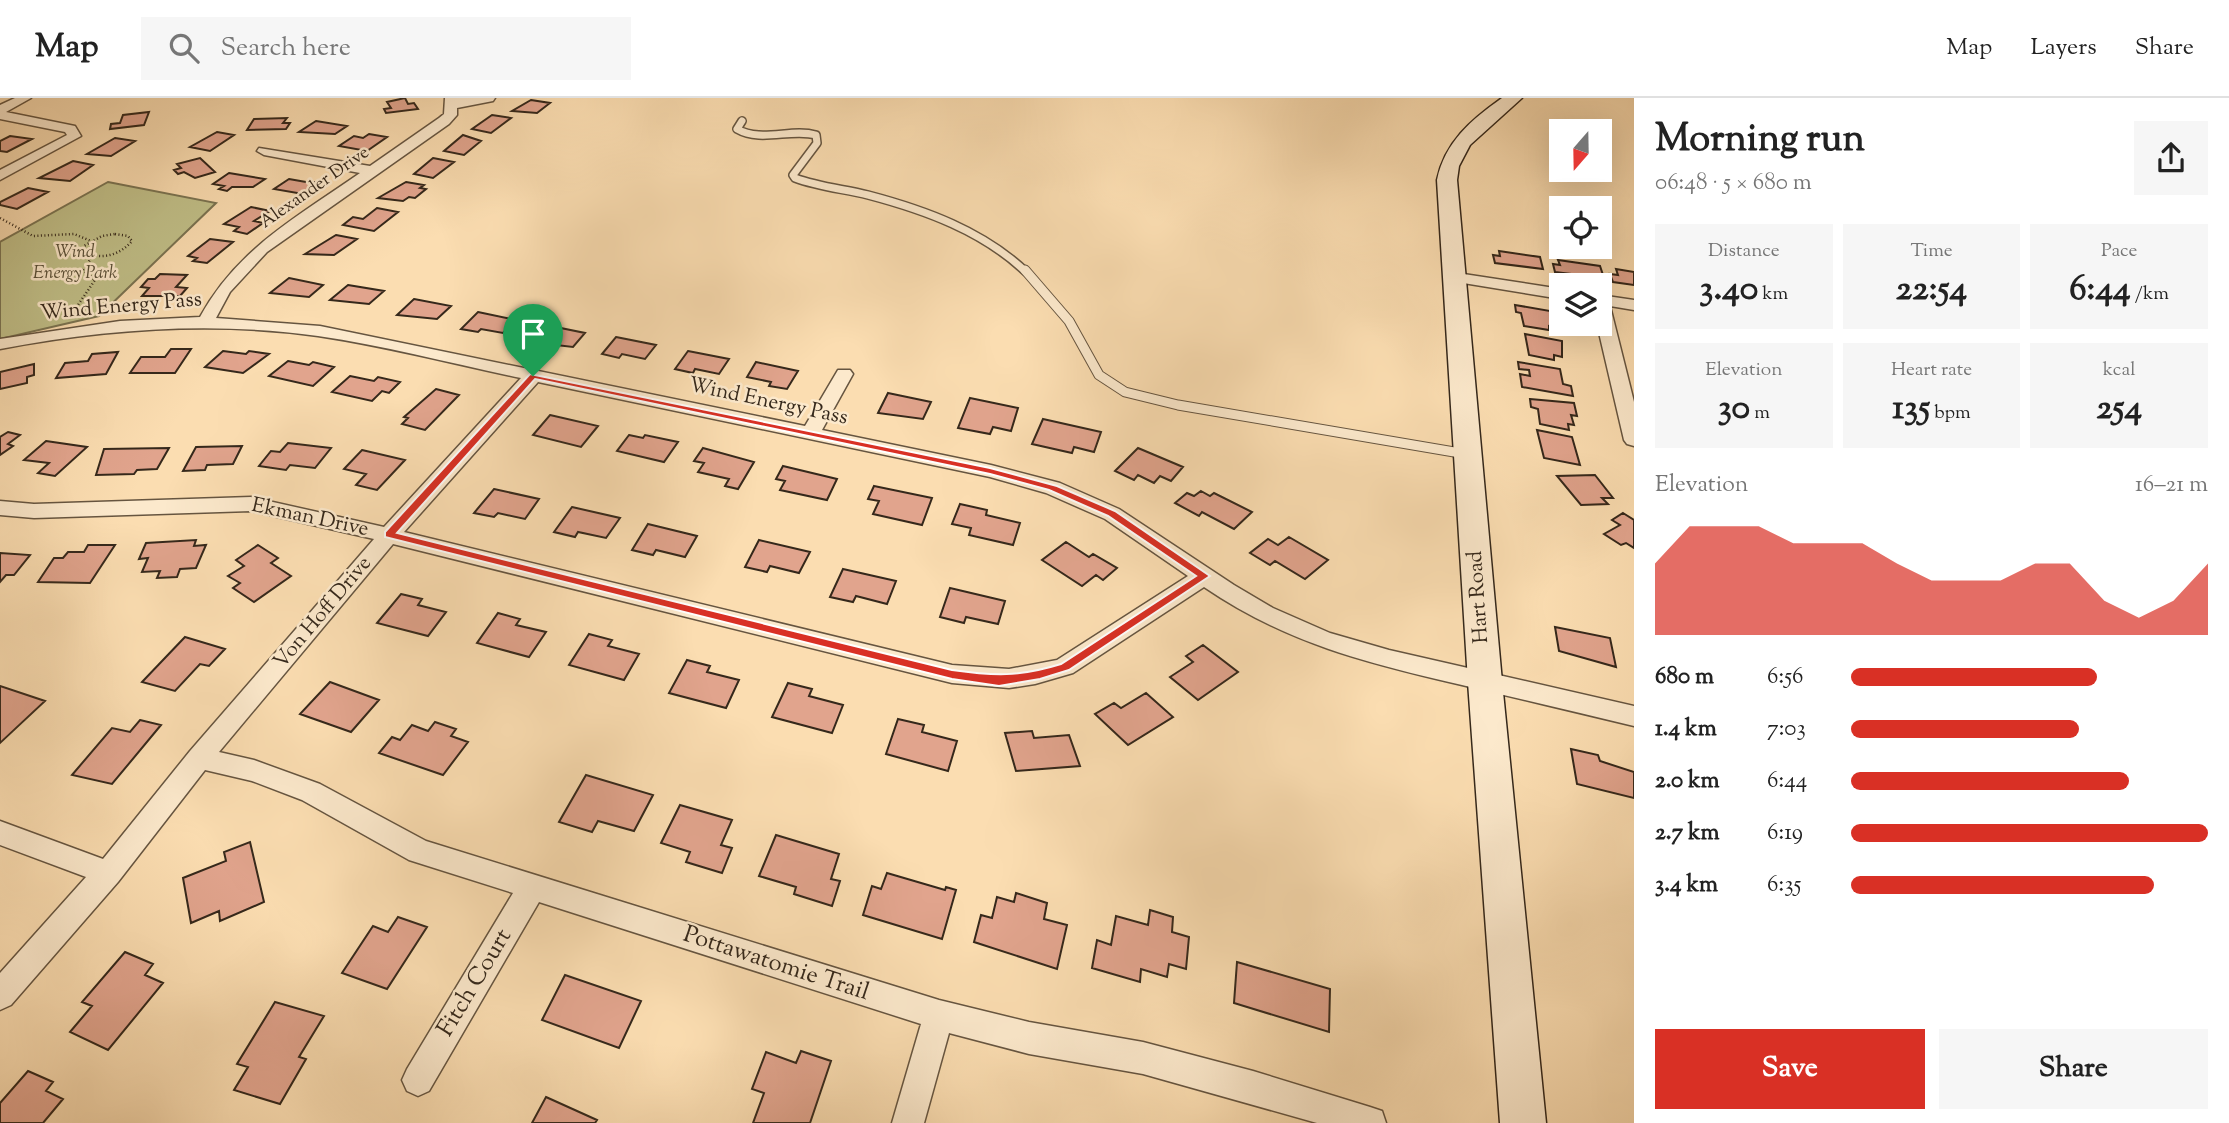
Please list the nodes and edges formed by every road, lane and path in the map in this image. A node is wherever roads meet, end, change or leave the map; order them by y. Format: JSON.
{"nodes":[{"id":1,"x":25,"y":98,"type":"edge"},
{"id":2,"x":489,"y":98,"type":"edge"},
{"id":3,"x":1506,"y":99,"type":"edge"},
{"id":4,"x":451,"y":102,"type":"edge"},
{"id":5,"x":0,"y":110,"type":"edge"},
{"id":6,"x":0,"y":116,"type":"edge"},
{"id":7,"x":742,"y":121,"type":"dead end"},
{"id":8,"x":264,"y":151,"type":"dead end"},
{"id":9,"x":373,"y":171,"type":"junction"},
{"id":10,"x":0,"y":176,"type":"edge"},
{"id":11,"x":0,"y":218,"type":"edge"},
{"id":12,"x":91,"y":241,"type":"junction"},
{"id":13,"x":93,"y":256,"type":"junction"},
{"id":14,"x":1457,"y":278,"type":"junction"},
{"id":15,"x":1549,"y":292,"type":"edge"},
{"id":16,"x":1612,"y":302,"type":"edge"},
{"id":17,"x":1634,"y":305,"type":"edge"},
{"id":18,"x":74,"y":318,"type":"dead end"},
{"id":19,"x":206,"y":321,"type":"junction"},
{"id":20,"x":1609,"y":336,"type":"edge"},
{"id":21,"x":0,"y":344,"type":"edge"},
{"id":22,"x":844,"y":373,"type":"dead end"},
{"id":23,"x":533,"y":376,"type":"junction"},
{"id":24,"x":810,"y":434,"type":"junction"},
{"id":25,"x":1634,"y":440,"type":"edge"},
{"id":26,"x":1469,"y":454,"type":"junction"},
{"id":27,"x":0,"y":508,"type":"edge"},
{"id":28,"x":389,"y":535,"type":"junction"},
{"id":29,"x":1204,"y":576,"type":"junction"},
{"id":30,"x":1485,"y":682,"type":"junction"},
{"id":31,"x":1634,"y":716,"type":"edge"},
{"id":32,"x":199,"y":758,"type":"junction"},
{"id":33,"x":0,"y":834,"type":"edge"},
{"id":34,"x":108,"y":873,"type":"junction"},
{"id":35,"x":532,"y":887,"type":"junction"},
{"id":36,"x":0,"y":995,"type":"edge"},
{"id":37,"x":939,"y":1015,"type":"junction"},
{"id":38,"x":418,"y":1080,"type":"dead end"},
{"id":39,"x":908,"y":1123,"type":"edge"},
{"id":40,"x":1370,"y":1123,"type":"edge"},
{"id":41,"x":1523,"y":1123,"type":"edge"}],
"edges":[{"from":1,"to":5,"type":"street"},
{"from":2,"to":4,"type":"street"},
{"from":3,"to":14,"type":"street","name":"Hart Road"},
{"from":4,"to":9,"type":"street","name":"Alexander Drive"},
{"from":6,"to":10,"type":"street"},
{"from":7,"to":26,"type":"lane"},
{"from":8,"to":9,"type":"street"},
{"from":9,"to":19,"type":"street","name":"Alexander Drive"},
{"from":11,"to":12,"type":"path"},
{"from":12,"to":13,"type":"path"},
{"from":12,"to":13,"type":"path"},
{"from":13,"to":18,"type":"path"},
{"from":14,"to":15,"type":"street"},
{"from":14,"to":26,"type":"street","name":"Hart Road"},
{"from":16,"to":17,"type":"street"},
{"from":19,"to":21,"type":"street","name":"Wind Energy Pass"},
{"from":19,"to":23,"type":"street","name":"Wind Energy Pass"},
{"from":20,"to":25,"type":"street"},
{"from":22,"to":24,"type":"street"},
{"from":23,"to":24,"type":"street","name":"Wind Energy Pass"},
{"from":23,"to":28,"type":"street","name":"Von Hoff Drive"},
{"from":24,"to":29,"type":"street","name":"Wind Energy Pass"},
{"from":26,"to":30,"type":"street","name":"Hart Road"},
{"from":27,"to":28,"type":"street","name":"Ekman Drive"},
{"from":28,"to":29,"type":"street","name":"Ekman Drive"},
{"from":28,"to":32,"type":"street","name":"Von Hoff Drive"},
{"from":29,"to":30,"type":"street","name":"Wind Energy Pass"},
{"from":30,"to":31,"type":"street","name":"Wind Energy Pass"},
{"from":30,"to":41,"type":"street","name":"Hart Road"},
{"from":32,"to":34,"type":"street","name":"Von Hoff Drive"},
{"from":32,"to":35,"type":"street","name":"Pottawatomie Trail"},
{"from":33,"to":34,"type":"street"},
{"from":34,"to":36,"type":"street"},
{"from":35,"to":37,"type":"street","name":"Pottawatomie Trail"},
{"from":35,"to":38,"type":"street","name":"Fitch Court"},
{"from":37,"to":39,"type":"street"},
{"from":37,"to":40,"type":"street","name":"Pottawatomie Trail"}]}
